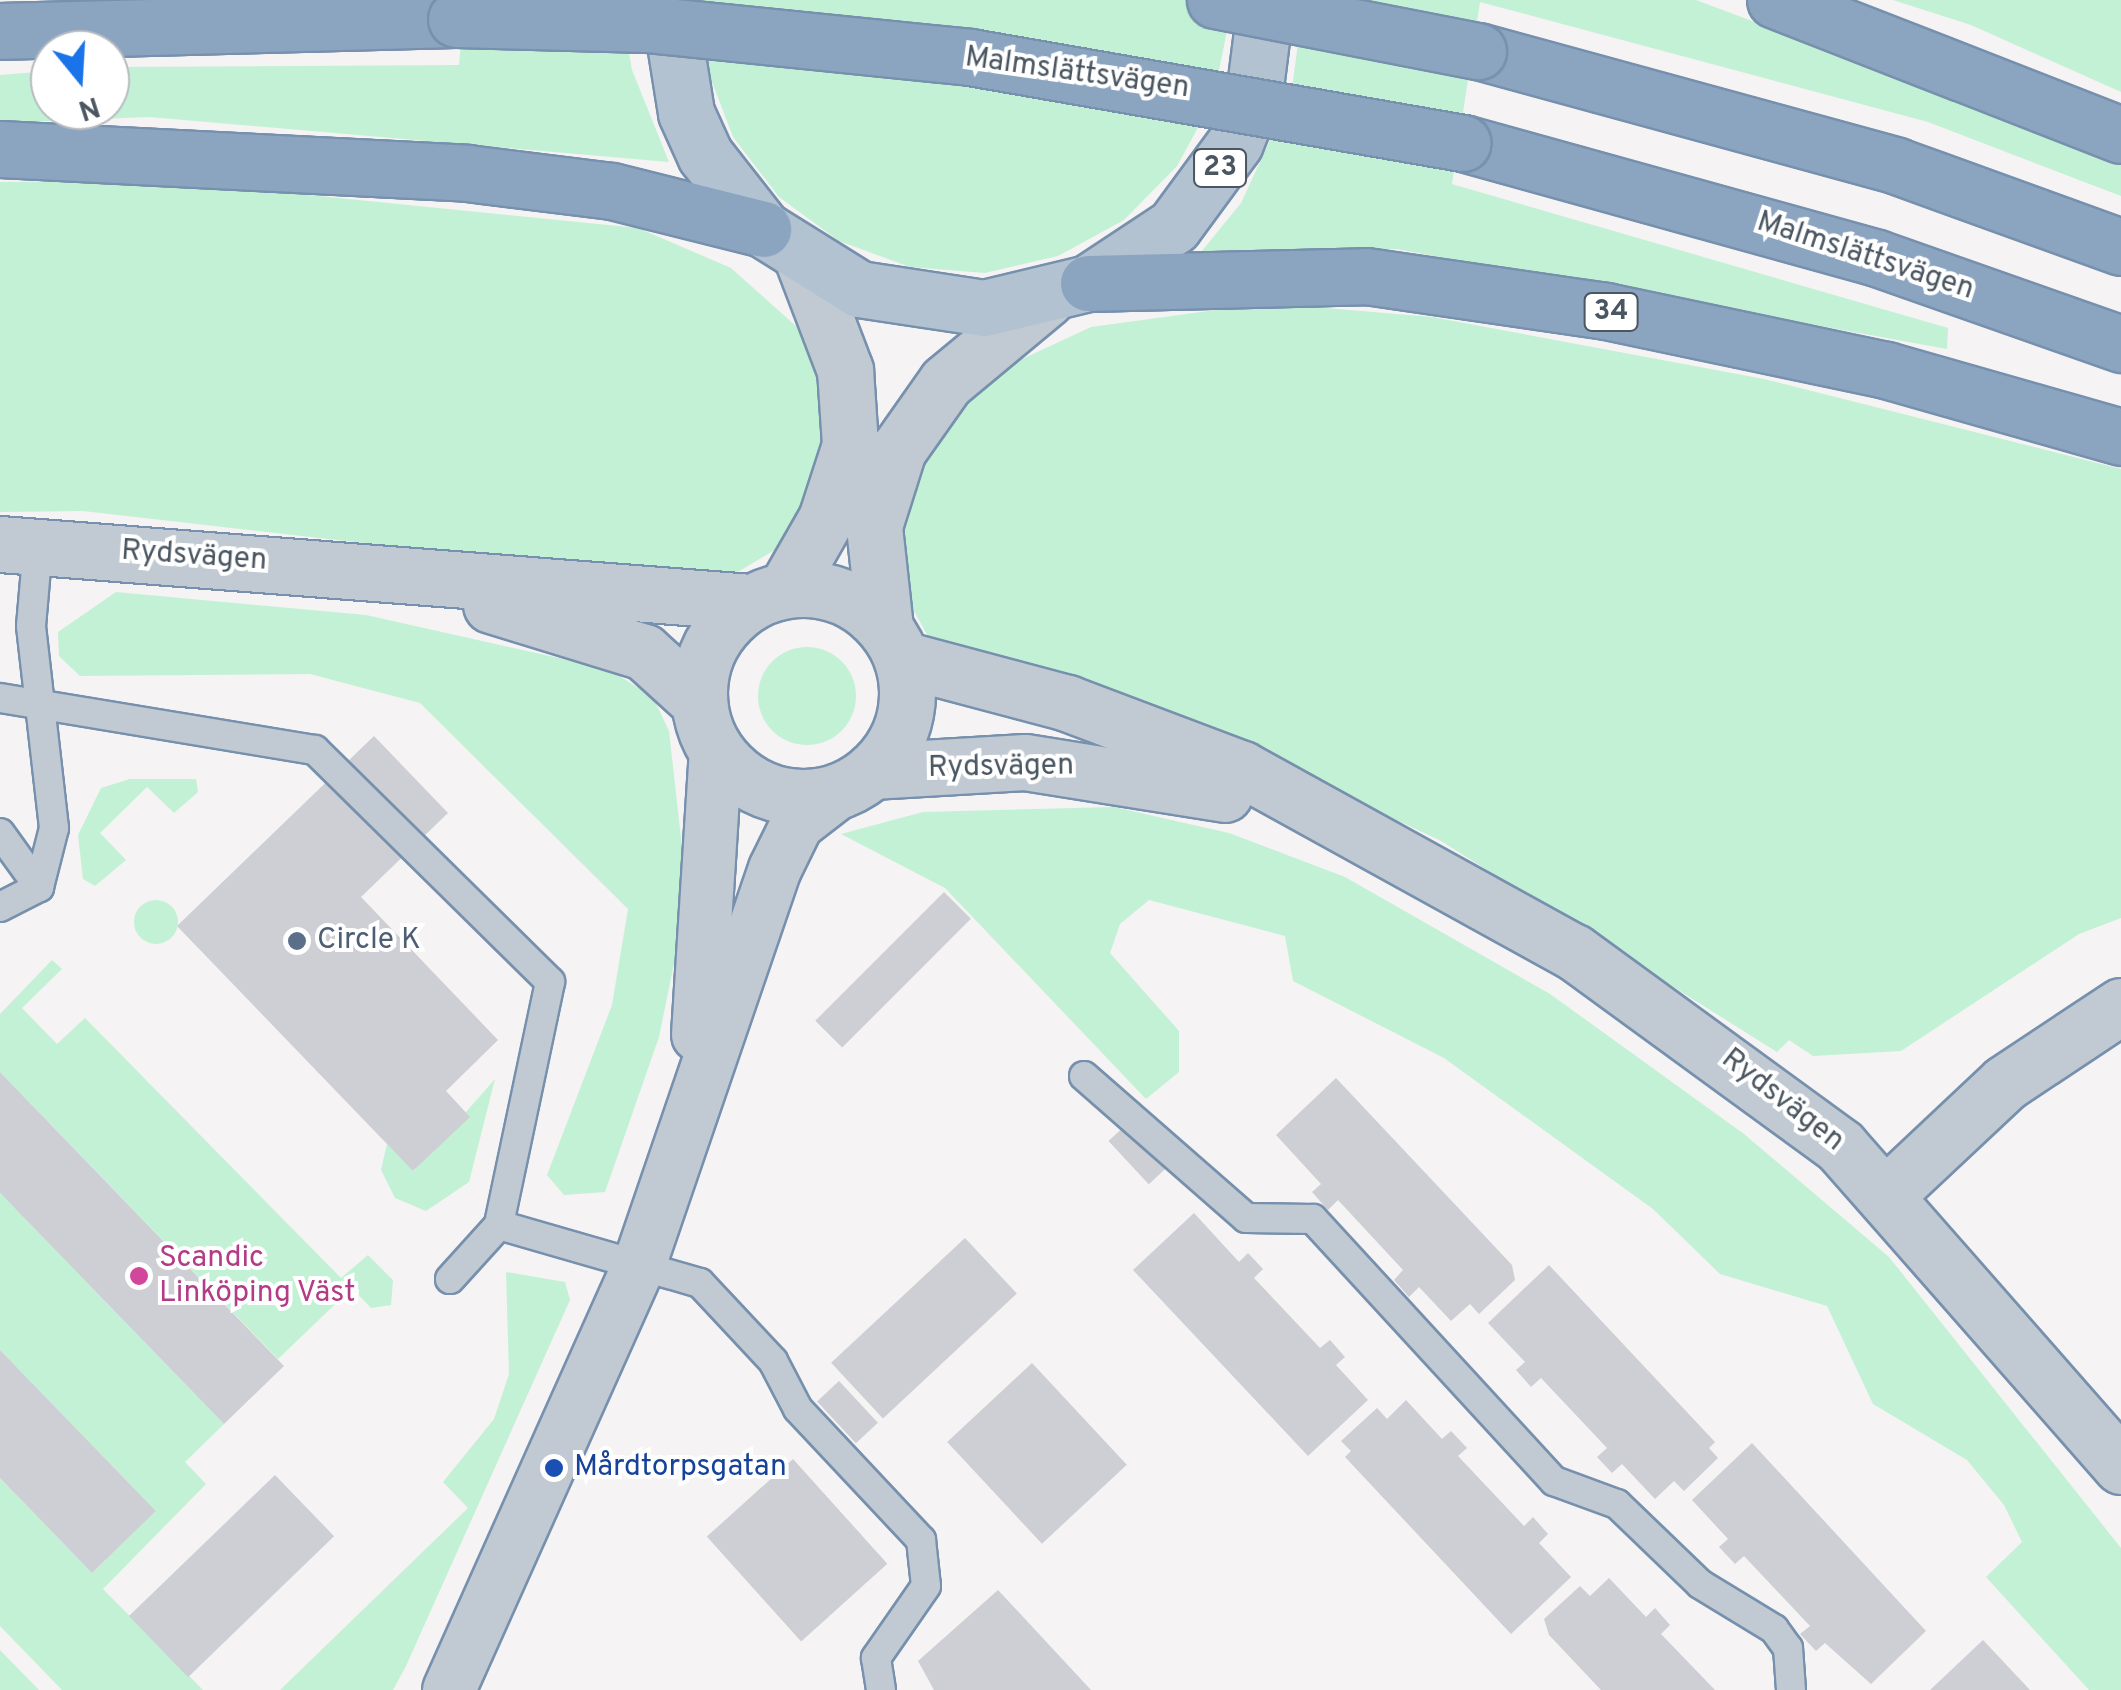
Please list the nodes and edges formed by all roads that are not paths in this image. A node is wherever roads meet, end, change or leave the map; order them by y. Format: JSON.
{"nodes":[{"id":1,"x":668,"y":0,"type":"edge"},
{"id":2,"x":1215,"y":0,"type":"edge"},
{"id":3,"x":1266,"y":0,"type":"edge"},
{"id":4,"x":1774,"y":0,"type":"edge"},
{"id":5,"x":0,"y":30,"type":"edge"},
{"id":6,"x":2121,"y":135,"type":"edge"},
{"id":7,"x":0,"y":149,"type":"edge"},
{"id":8,"x":783,"y":244,"type":"junction"},
{"id":9,"x":2121,"y":247,"type":"edge"},
{"id":10,"x":1068,"y":290,"type":"junction"},
{"id":11,"x":2121,"y":344,"type":"edge"},
{"id":12,"x":2121,"y":437,"type":"edge"},
{"id":13,"x":19,"y":545,"type":"edge"},
{"id":14,"x":387,"y":574,"type":"junction"},
{"id":15,"x":768,"y":596,"type":"junction"},
{"id":16,"x":893,"y":644,"type":"junction"},
{"id":17,"x":0,"y":698,"type":"edge"},
{"id":18,"x":698,"y":701,"type":"junction"},
{"id":19,"x":36,"y":704,"type":"junction"},
{"id":20,"x":716,"y":752,"type":"junction"},
{"id":21,"x":857,"y":781,"type":"junction"},
{"id":22,"x":0,"y":833,"type":"edge"},
{"id":23,"x":1362,"y":834,"type":"junction"},
{"id":24,"x":38,"y":888,"type":"junction"},
{"id":25,"x":0,"y":906,"type":"edge"},
{"id":26,"x":2121,"y":1006,"type":"edge"},
{"id":27,"x":1084,"y":1076,"type":"dead end"},
{"id":28,"x":690,"y":1120,"type":"junction"},
{"id":29,"x":1888,"y":1192,"type":"junction"},
{"id":30,"x":500,"y":1225,"type":"junction"},
{"id":31,"x":640,"y":1263,"type":"junction"},
{"id":32,"x":450,"y":1279,"type":"dead end"},
{"id":33,"x":2121,"y":1466,"type":"edge"},
{"id":34,"x":448,"y":1690,"type":"edge"},
{"id":35,"x":880,"y":1690,"type":"edge"},
{"id":36,"x":1791,"y":1690,"type":"edge"}],
"edges":[{"from":1,"to":8,"type":"main road"},
{"from":2,"to":9,"type":"highway","bridge":true},
{"from":3,"to":10,"type":"main road","number":"23"},
{"from":4,"to":6,"type":"highway"},
{"from":5,"to":11,"type":"highway","name":"Malmslättsvägen","bridge":true},
{"from":7,"to":8,"type":"highway"},
{"from":8,"to":10,"type":"main road"},
{"from":8,"to":15,"type":"street"},
{"from":10,"to":12,"type":"highway","number":"34"},
{"from":10,"to":16,"type":"street"},
{"from":13,"to":14,"type":"street","name":"Rydsvägen"},
{"from":13,"to":19,"type":"lane"},
{"from":14,"to":15,"type":"street","name":"Rydsvägen"},
{"from":14,"to":18,"type":"street","name":"Rydsvägen"},
{"from":15,"to":16,"type":"street"},
{"from":15,"to":18,"type":"street"},
{"from":16,"to":21,"type":"street"},
{"from":16,"to":23,"type":"street","name":"Rydsvägen"},
{"from":17,"to":19,"type":"lane"},
{"from":18,"to":20,"type":"street"},
{"from":19,"to":24,"type":"lane"},
{"from":19,"to":30,"type":"lane"},
{"from":20,"to":21,"type":"street"},
{"from":20,"to":28,"type":"street"},
{"from":21,"to":23,"type":"street","name":"Rydsvägen"},
{"from":21,"to":28,"type":"street"},
{"from":22,"to":24,"type":"lane"},
{"from":23,"to":29,"type":"street","name":"Rydsvägen"},
{"from":24,"to":25,"type":"lane"},
{"from":26,"to":29,"type":"street"},
{"from":27,"to":36,"type":"lane"},
{"from":28,"to":31,"type":"street"},
{"from":29,"to":33,"type":"street","name":"Rydsvägen"},
{"from":30,"to":31,"type":"lane"},
{"from":30,"to":32,"type":"lane"},
{"from":31,"to":34,"type":"street"},
{"from":31,"to":35,"type":"lane"}]}
